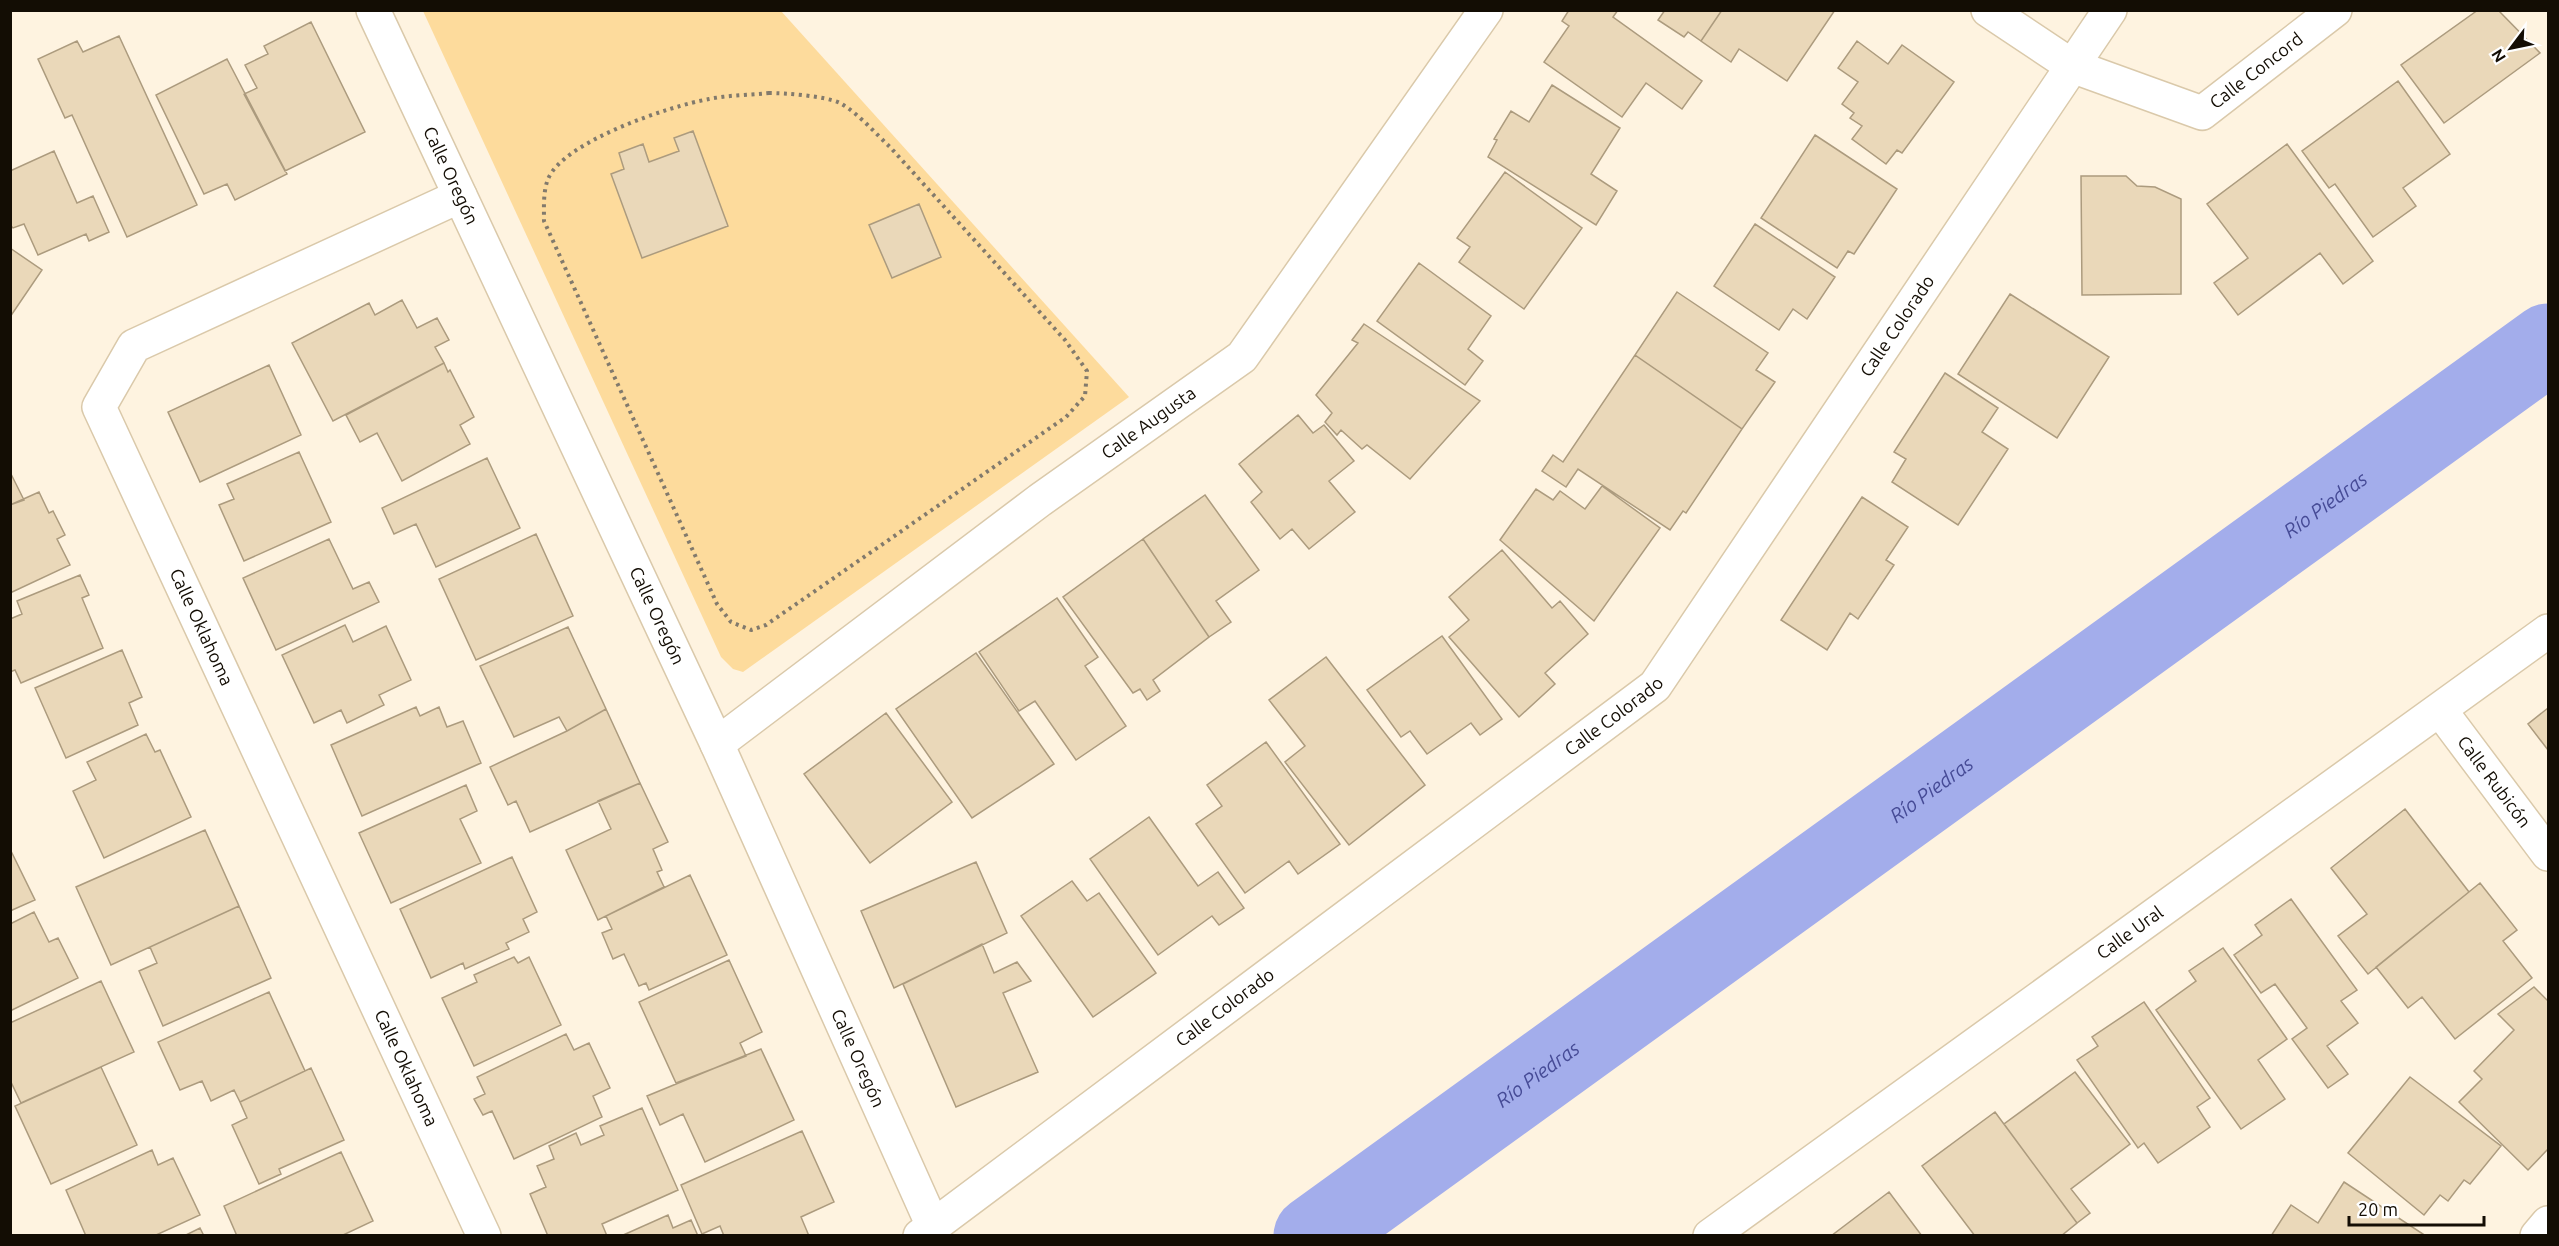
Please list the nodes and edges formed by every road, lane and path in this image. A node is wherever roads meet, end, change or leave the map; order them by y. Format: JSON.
{"nodes":[{"id":1,"x":373,"y":10,"type":"edge"},
{"id":2,"x":1486,"y":10,"type":"edge"},
{"id":3,"x":1988,"y":10,"type":"edge"},
{"id":4,"x":2110,"y":10,"type":"edge"},
{"id":5,"x":2335,"y":10,"type":"edge"},
{"id":6,"x":2072,"y":66,"type":"junction"},
{"id":7,"x":789,"y":93,"type":"joint"},
{"id":8,"x":460,"y":196,"type":"junction"},
{"id":9,"x":2548,"y":631,"type":"edge"},
{"id":10,"x":2440,"y":710,"type":"junction"},
{"id":11,"x":717,"y":744,"type":"junction"},
{"id":12,"x":2548,"y":854,"type":"edge"},
{"id":13,"x":2548,"y":1223,"type":"edge"},
{"id":14,"x":927,"y":1231,"type":"edge"},
{"id":15,"x":1721,"y":1232,"type":"edge"},
{"id":16,"x":484,"y":1236,"type":"edge"},
{"id":17,"x":2537,"y":1236,"type":"edge"}],
"edges":[{"from":1,"to":8,"type":"street","name":"Calle Oregón"},
{"from":2,"to":11,"type":"street","name":"Calle Augusta"},
{"from":3,"to":6,"type":"street"},
{"from":4,"to":6,"type":"street","name":"Calle Colorado"},
{"from":5,"to":6,"type":"street","name":"Calle Concord"},
{"from":6,"to":14,"type":"street","name":"Calle Colorado"},
{"from":7,"to":7,"type":"path"},
{"from":8,"to":11,"type":"street","name":"Calle Oregón"},
{"from":8,"to":16,"type":"street","name":"Calle Oklahoma"},
{"from":9,"to":10,"type":"street","name":"Calle Ural"},
{"from":10,"to":12,"type":"street","name":"Calle Rubicón"},
{"from":10,"to":15,"type":"street","name":"Calle Ural"},
{"from":11,"to":14,"type":"street","name":"Calle Oregón"},
{"from":13,"to":17,"type":"street"}]}
